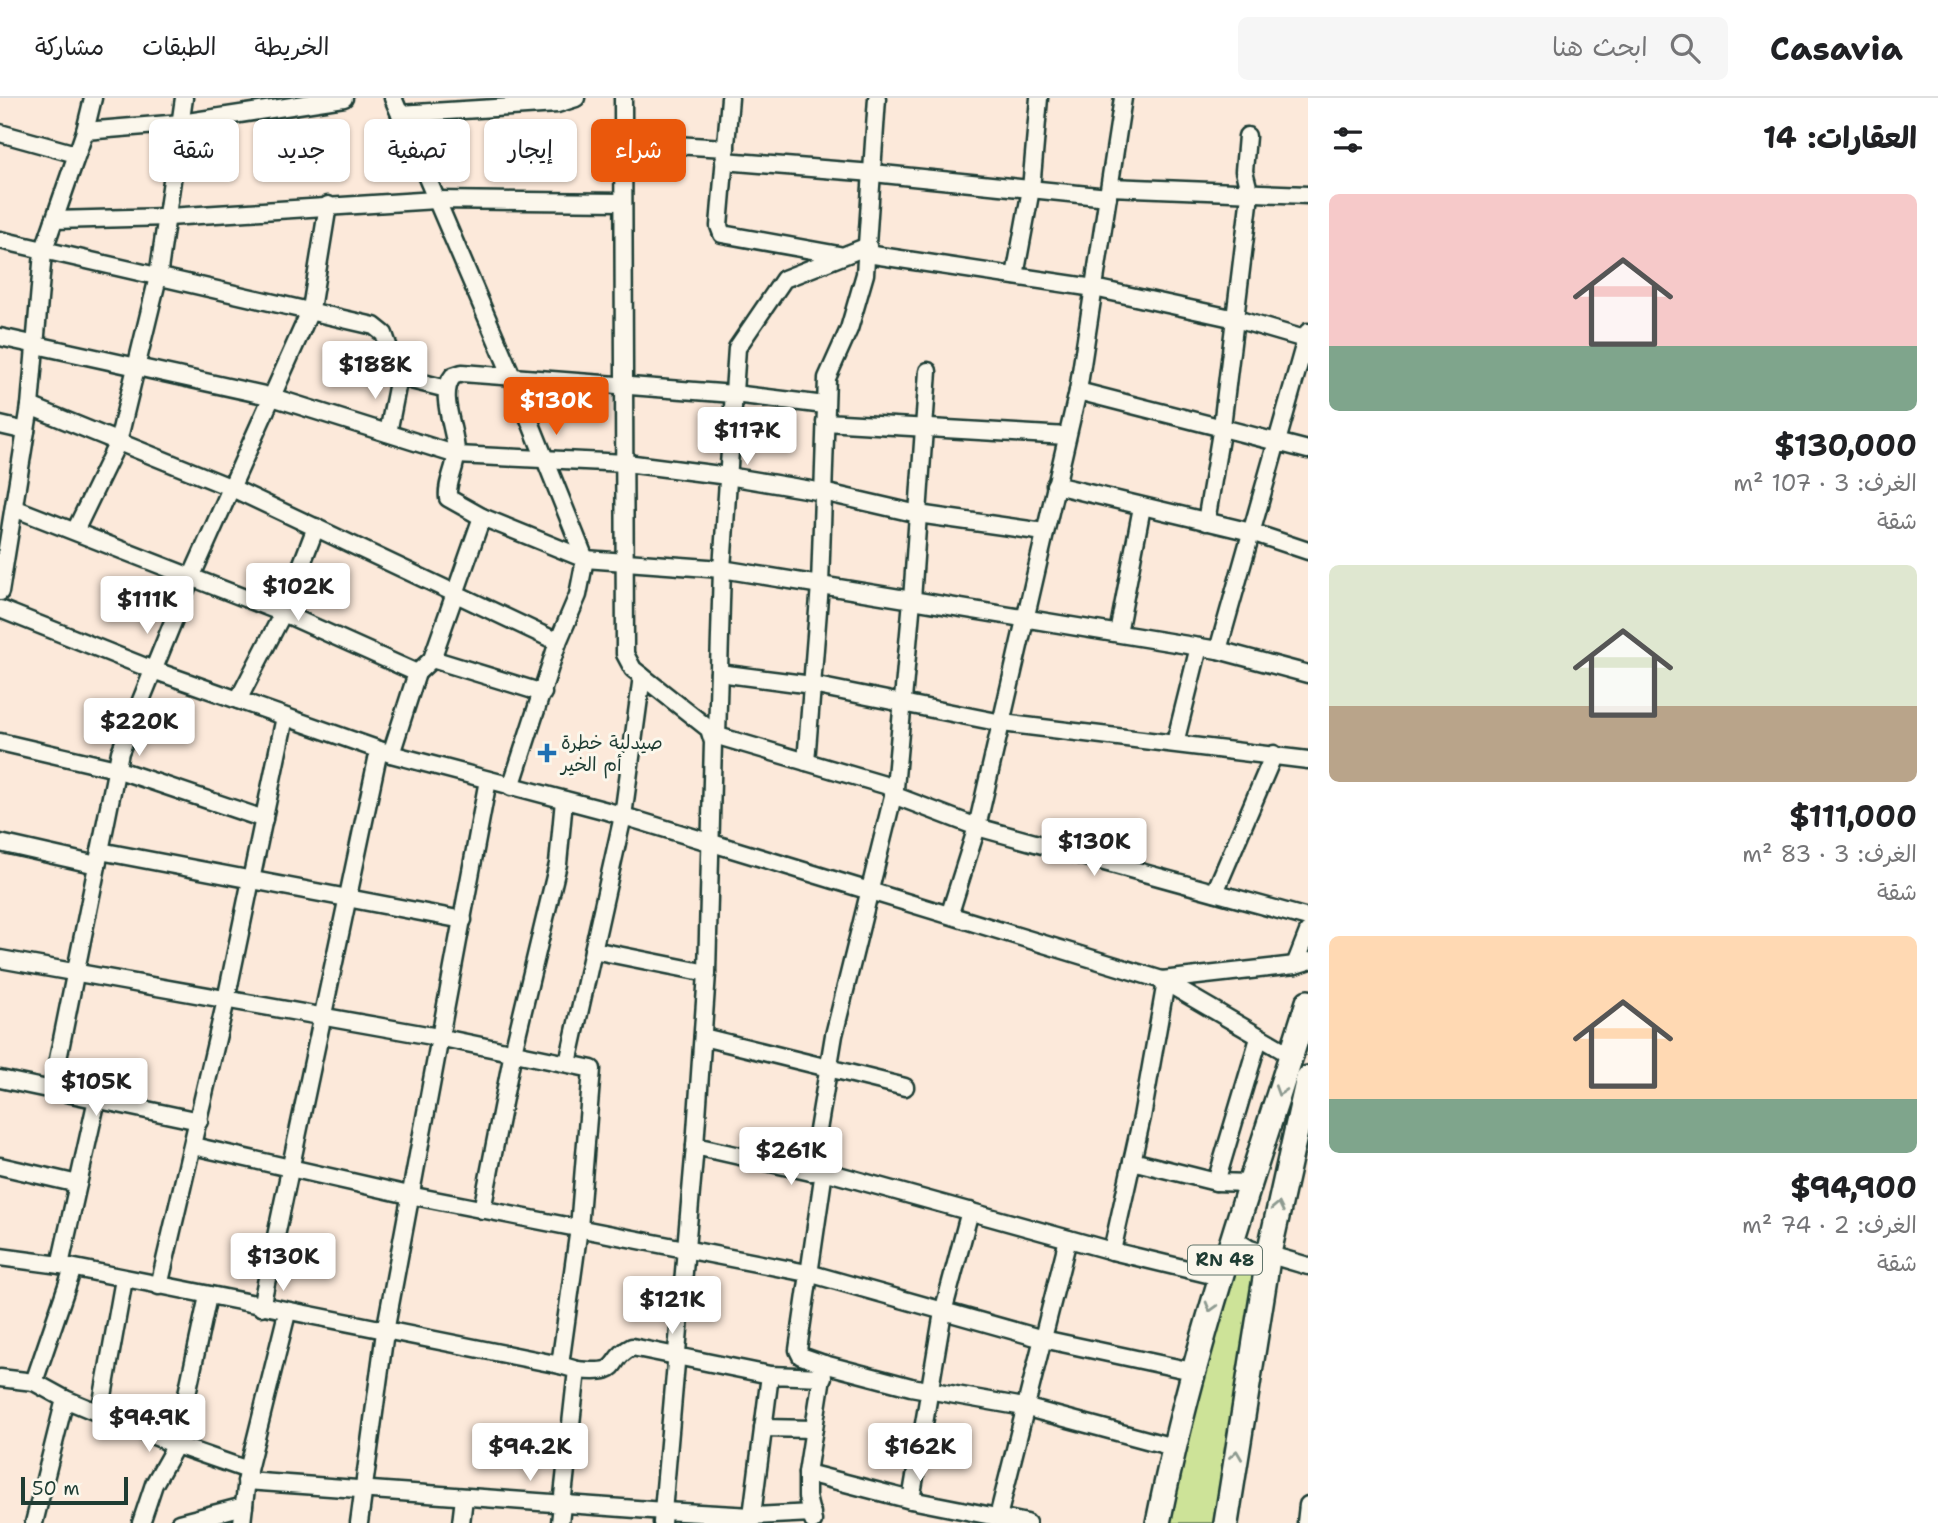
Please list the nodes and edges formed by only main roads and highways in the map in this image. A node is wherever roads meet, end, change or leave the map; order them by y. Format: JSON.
{"nodes":[{"id":1,"x":1308,"y":1002,"type":"edge"},
{"id":2,"x":1308,"y":1077,"type":"edge"},
{"id":3,"x":1158,"y":1523,"type":"edge"},
{"id":4,"x":1226,"y":1523,"type":"edge"}],
"edges":[{"from":1,"to":3,"type":"highway","number":"RN 48","one_way":true},
{"from":4,"to":2,"type":"highway","number":"RN 48","one_way":true}]}
